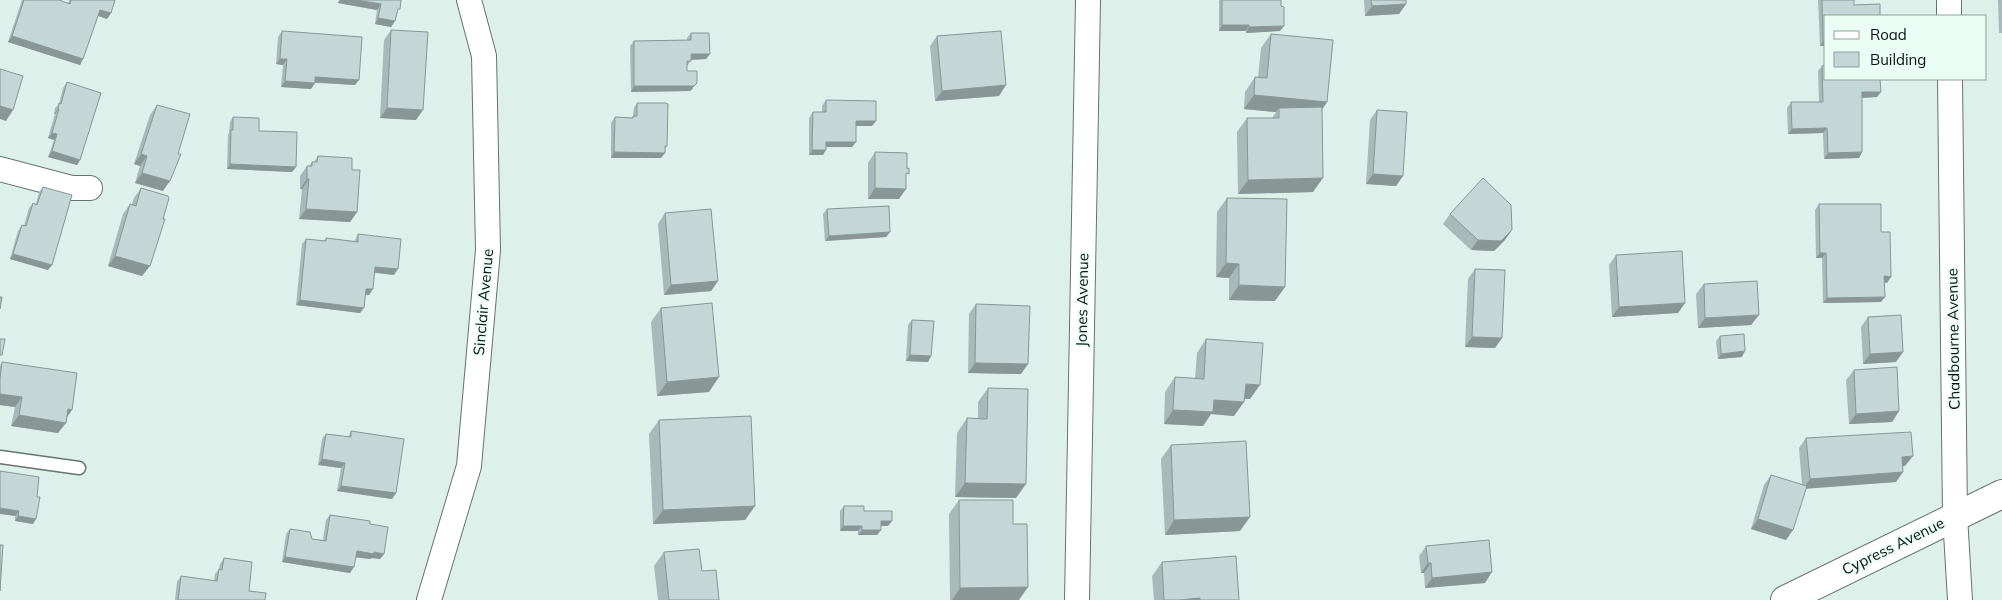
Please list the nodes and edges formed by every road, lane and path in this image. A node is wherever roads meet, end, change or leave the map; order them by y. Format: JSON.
{"nodes":[{"id":1,"x":469,"y":0,"type":"edge"},
{"id":2,"x":1088,"y":0,"type":"edge"},
{"id":3,"x":1949,"y":0,"type":"edge"},
{"id":4,"x":1949,"y":15,"type":"edge"},
{"id":5,"x":1950,"y":80,"type":"edge"},
{"id":6,"x":0,"y":169,"type":"edge"},
{"id":7,"x":90,"y":188,"type":"dead end"},
{"id":8,"x":0,"y":457,"type":"edge"},
{"id":9,"x":78,"y":468,"type":"dead end"},
{"id":10,"x":2002,"y":494,"type":"edge"},
{"id":11,"x":1955,"y":516,"type":"junction"},
{"id":12,"x":429,"y":600,"type":"edge"},
{"id":13,"x":1077,"y":600,"type":"edge"},
{"id":14,"x":1785,"y":600,"type":"edge"},
{"id":15,"x":1960,"y":600,"type":"edge"}],
"edges":[{"from":1,"to":12,"type":"street","name":"Sinclair Avenue"},
{"from":2,"to":13,"type":"street","name":"Jones Avenue"},
{"from":3,"to":4,"type":"street"},
{"from":5,"to":11,"type":"street","name":"Chadbourne Avenue"},
{"from":6,"to":7,"type":"street"},
{"from":8,"to":9,"type":"lane"},
{"from":10,"to":11,"type":"street","name":"Cypress Avenue"},
{"from":11,"to":14,"type":"street","name":"Cypress Avenue"},
{"from":11,"to":15,"type":"street","name":"Chadbourne Avenue"}]}
